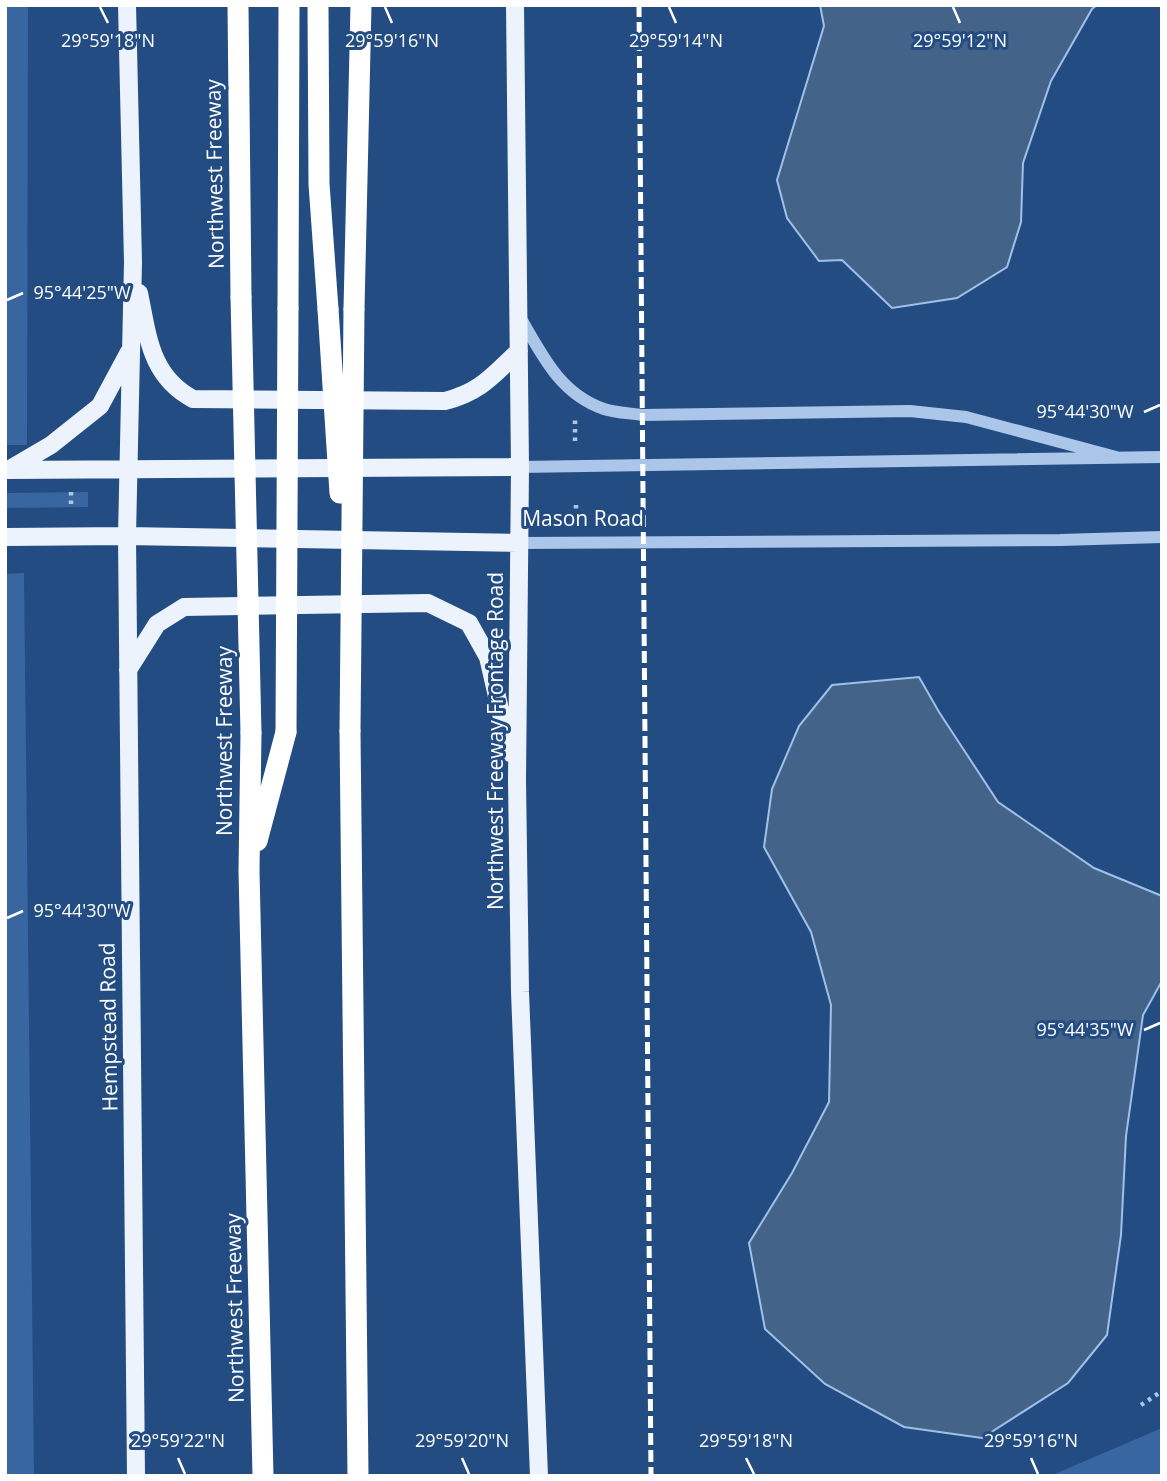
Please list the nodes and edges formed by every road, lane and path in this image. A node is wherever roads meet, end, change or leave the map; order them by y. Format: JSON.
{"nodes":[{"id":1,"x":127,"y":5,"type":"edge"},
{"id":2,"x":238,"y":5,"type":"edge"},
{"id":3,"x":289,"y":5,"type":"edge"},
{"id":4,"x":318,"y":5,"type":"edge"},
{"id":5,"x":361,"y":5,"type":"edge"},
{"id":6,"x":515,"y":5,"type":"edge"},
{"id":7,"x":133,"y":262,"type":"junction"},
{"id":8,"x":518,"y":314,"type":"junction"},
{"id":9,"x":131,"y":349,"type":"junction"},
{"id":10,"x":519,"y":351,"type":"junction"},
{"id":11,"x":575,"y":414,"type":"dead end"},
{"id":12,"x":575,"y":441,"type":"dead end"},
{"id":13,"x":1116,"y":457,"type":"junction"},
{"id":14,"x":1162,"y":457,"type":"edge"},
{"id":15,"x":520,"y":467,"type":"junction"},
{"id":16,"x":127,"y":469,"type":"junction"},
{"id":17,"x":6,"y":470,"type":"edge"},
{"id":18,"x":71,"y":492,"type":"dead end"},
{"id":19,"x":576,"y":505,"type":"dead end"},
{"id":20,"x":71,"y":507,"type":"dead end"},
{"id":21,"x":576,"y":534,"type":"dead end"},
{"id":22,"x":127,"y":536,"type":"junction"},
{"id":23,"x":5,"y":537,"type":"edge"},
{"id":24,"x":1162,"y":537,"type":"edge"},
{"id":25,"x":518,"y":543,"type":"junction"},
{"id":26,"x":351,"y":659,"type":"junction"},
{"id":27,"x":128,"y":670,"type":"junction"},
{"id":28,"x":517,"y":780,"type":"junction"},
{"id":29,"x":249,"y":871,"type":"junction"},
{"id":30,"x":1162,"y":1391,"type":"edge"},
{"id":31,"x":1141,"y":1405,"type":"dead end"},
{"id":32,"x":136,"y":1476,"type":"edge"},
{"id":33,"x":263,"y":1476,"type":"edge"},
{"id":34,"x":358,"y":1476,"type":"edge"},
{"id":35,"x":539,"y":1476,"type":"edge"}],
"edges":[{"from":1,"to":7,"type":"main road"},
{"from":2,"to":29,"type":"highway","name":"Northwest Freeway","bridge":true},
{"from":3,"to":29,"type":"highway","bridge":true},
{"from":4,"to":26,"type":"highway","bridge":true},
{"from":5,"to":26,"type":"highway","bridge":true},
{"from":6,"to":8,"type":"main road","name":"Northwest Freeway Frontage Road"},
{"from":7,"to":9,"type":"main road"},
{"from":7,"to":10,"type":"main road"},
{"from":8,"to":10,"type":"main road","name":"Northwest Freeway Frontage Road"},
{"from":8,"to":13,"type":"street"},
{"from":9,"to":16,"type":"main road"},
{"from":9,"to":17,"type":"main road"},
{"from":10,"to":15,"type":"main road","name":"Northwest Freeway Frontage Road"},
{"from":11,"to":12,"type":"path"},
{"from":13,"to":14,"type":"street"},
{"from":13,"to":15,"type":"street"},
{"from":15,"to":16,"type":"main road"},
{"from":15,"to":25,"type":"main road","name":"Northwest Freeway Frontage Road"},
{"from":16,"to":17,"type":"main road"},
{"from":16,"to":22,"type":"main road"},
{"from":18,"to":20,"type":"path"},
{"from":19,"to":21,"type":"path"},
{"from":22,"to":23,"type":"main road","name":"Mason Road"},
{"from":22,"to":25,"type":"main road","name":"Mason Road"},
{"from":22,"to":27,"type":"main road","name":"Hempstead Road"},
{"from":24,"to":25,"type":"street","name":"Mason Road"},
{"from":25,"to":28,"type":"main road","name":"Northwest Freeway Frontage Road"},
{"from":26,"to":34,"type":"highway","bridge":true},
{"from":27,"to":28,"type":"main road"},
{"from":27,"to":32,"type":"main road","name":"Hempstead Road"},
{"from":28,"to":35,"type":"main road","name":"Northwest Freeway Frontage Road"},
{"from":29,"to":33,"type":"highway","name":"Northwest Freeway"},
{"from":30,"to":31,"type":"path"}]}
